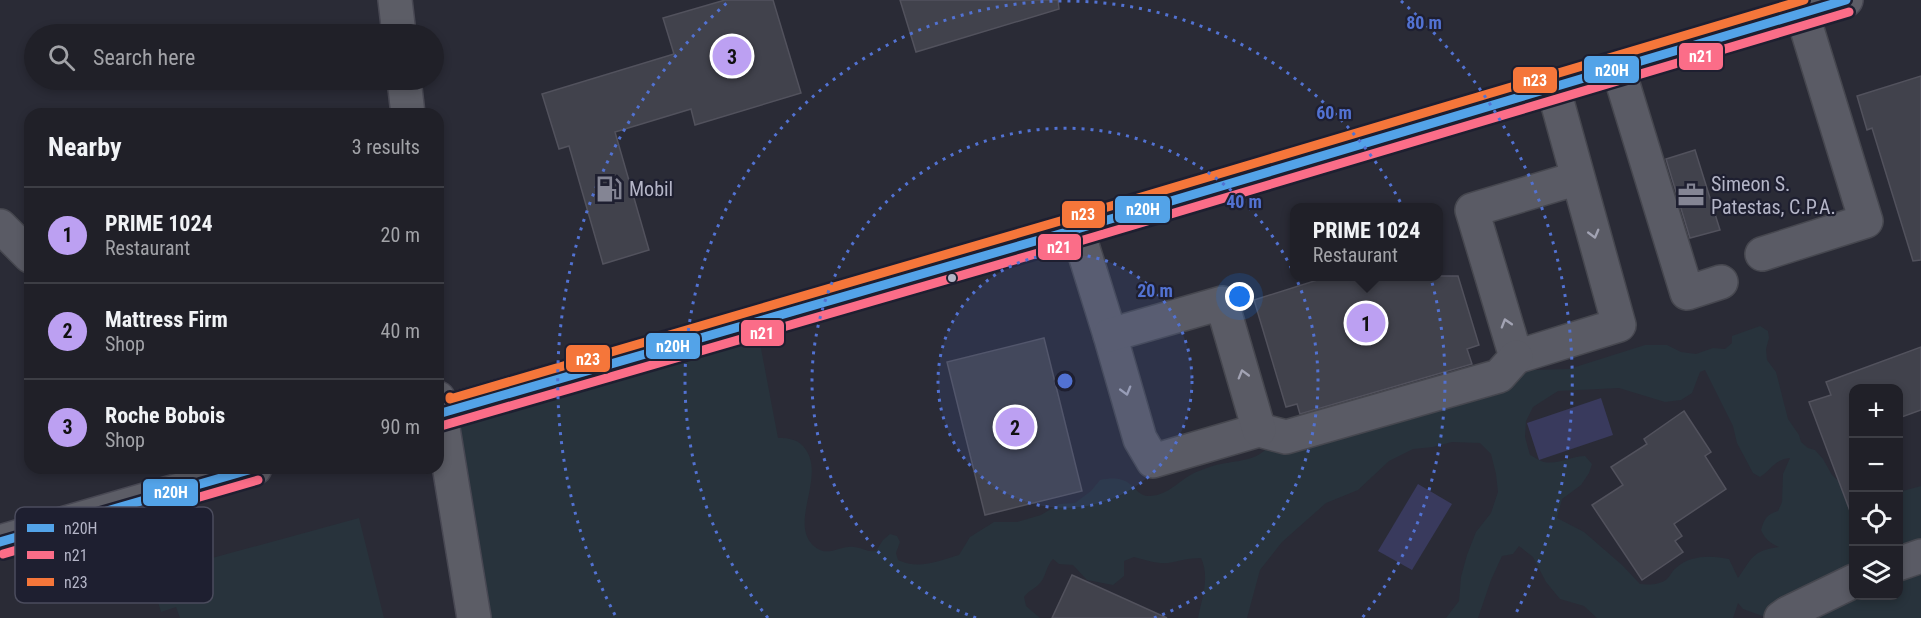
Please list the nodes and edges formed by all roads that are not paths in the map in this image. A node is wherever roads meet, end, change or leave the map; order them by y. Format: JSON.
{"nodes":[{"id":1,"x":395,"y":0,"type":"edge"},
{"id":2,"x":1846,"y":0,"type":"edge"},
{"id":3,"x":1802,"y":13,"type":"junction"},
{"id":4,"x":398,"y":24,"type":"edge"},
{"id":5,"x":1618,"y":68,"type":"junction"},
{"id":6,"x":1553,"y":87,"type":"junction"},
{"id":7,"x":405,"y":90,"type":"edge"},
{"id":8,"x":407,"y":108,"type":"edge"},
{"id":9,"x":1578,"y":178,"type":"junction"},
{"id":10,"x":1077,"y":229,"type":"junction"},
{"id":11,"x":1762,"y":254,"type":"dead end"},
{"id":12,"x":1721,"y":282,"type":"dead end"},
{"id":13,"x":1110,"y":335,"type":"junction"},
{"id":14,"x":1516,"y":357,"type":"junction"},
{"id":15,"x":444,"y":408,"type":"edge"},
{"id":16,"x":1259,"y":430,"type":"junction"},
{"id":17,"x":444,"y":439,"type":"edge"},
{"id":18,"x":235,"y":474,"type":"edge"},
{"id":19,"x":122,"y":507,"type":"edge"},
{"id":20,"x":15,"y":539,"type":"edge"},
{"id":21,"x":0,"y":543,"type":"edge"},
{"id":22,"x":1921,"y":556,"type":"edge"},
{"id":23,"x":1903,"y":563,"type":"edge"},
{"id":24,"x":1849,"y":582,"type":"edge"},
{"id":25,"x":474,"y":618,"type":"edge"},
{"id":26,"x":1781,"y":618,"type":"edge"}],
"edges":[{"from":1,"to":4,"type":"main road"},
{"from":2,"to":3,"type":"main road"},
{"from":3,"to":5,"type":"main road"},
{"from":3,"to":11,"type":"street"},
{"from":5,"to":6,"type":"main road"},
{"from":5,"to":12,"type":"street"},
{"from":6,"to":9,"type":"street"},
{"from":6,"to":10,"type":"main road"},
{"from":7,"to":8,"type":"main road"},
{"from":9,"to":14,"type":"street","one_way":true},
{"from":14,"to":9,"type":"street","one_way":true},
{"from":10,"to":13,"type":"street"},
{"from":10,"to":15,"type":"main road"},
{"from":13,"to":16,"type":"street","one_way":true},
{"from":16,"to":13,"type":"street","one_way":true},
{"from":14,"to":16,"type":"street"},
{"from":17,"to":25,"type":"main road"},
{"from":18,"to":19,"type":"main road"},
{"from":20,"to":21,"type":"main road"},
{"from":22,"to":23,"type":"street"},
{"from":24,"to":26,"type":"street"}]}
